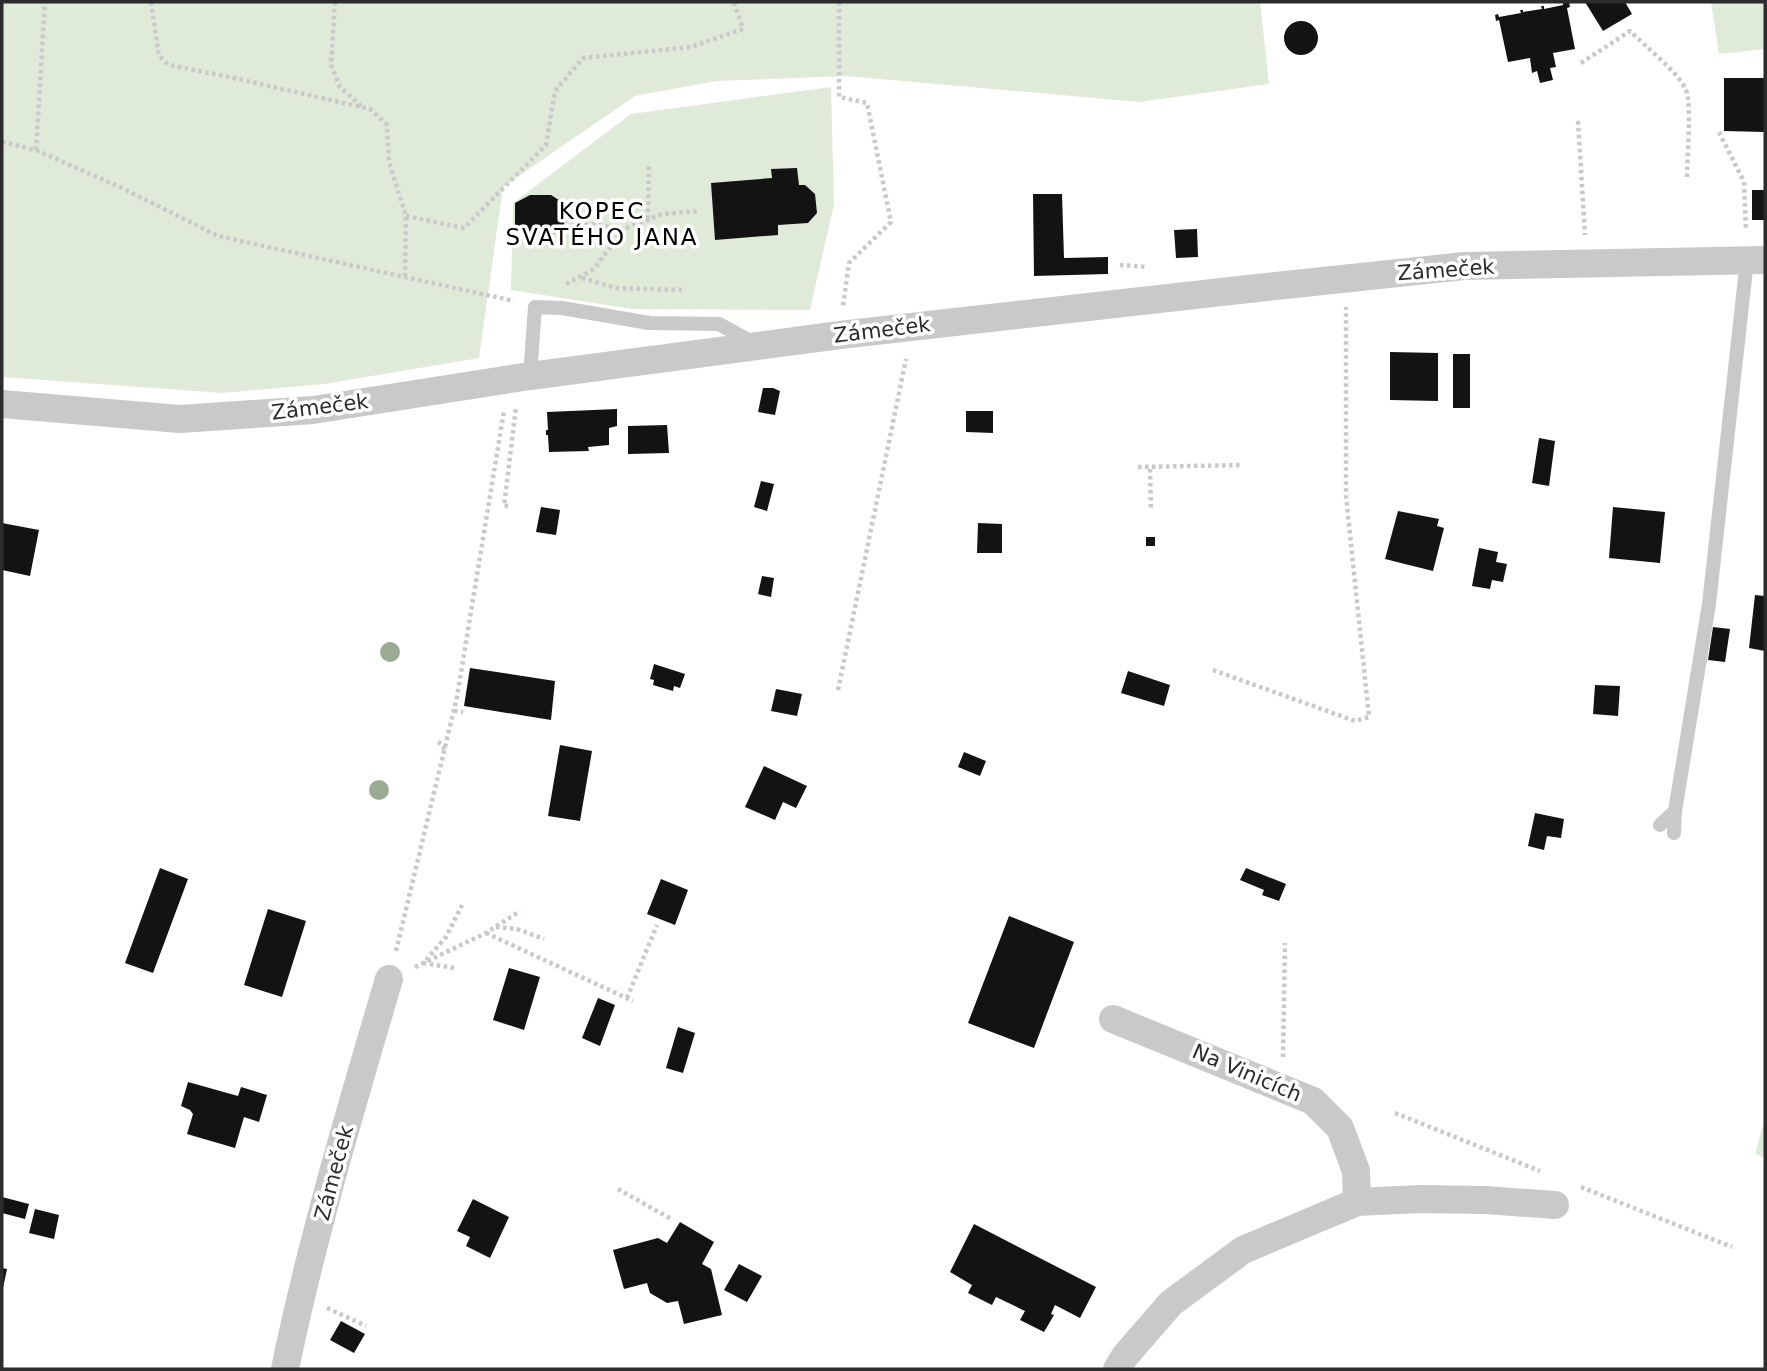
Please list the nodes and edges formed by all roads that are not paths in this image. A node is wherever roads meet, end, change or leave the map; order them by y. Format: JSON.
{"nodes":[{"id":1,"x":1756,"y":260,"type":"edge"},
{"id":2,"x":758,"y":346,"type":"junction"},
{"id":3,"x":523,"y":388,"type":"junction"},
{"id":4,"x":2,"y":404,"type":"edge"},
{"id":5,"x":1675,"y":811,"type":"junction"},
{"id":6,"x":1660,"y":825,"type":"dead end"},
{"id":7,"x":1674,"y":833,"type":"dead end"},
{"id":8,"x":389,"y":979,"type":"road end"},
{"id":9,"x":1113,"y":1019,"type":"dead end"},
{"id":10,"x":1357,"y":1202,"type":"junction"},
{"id":11,"x":1555,"y":1205,"type":"dead end"},
{"id":12,"x":285,"y":1369,"type":"edge"},
{"id":13,"x":1117,"y":1369,"type":"edge"}],
"edges":[{"from":1,"to":2,"type":"street","name":"Zámeček"},
{"from":1,"to":5,"type":"lane"},
{"from":2,"to":3,"type":"street","name":"Zámeček"},
{"from":2,"to":3,"type":"lane"},
{"from":3,"to":4,"type":"street","name":"Zámeček"},
{"from":5,"to":6,"type":"lane"},
{"from":5,"to":7,"type":"lane"},
{"from":8,"to":12,"type":"street","name":"Zámeček"},
{"from":9,"to":10,"type":"street","name":"Na Vinicích"},
{"from":10,"to":11,"type":"street"},
{"from":10,"to":13,"type":"street"}]}
